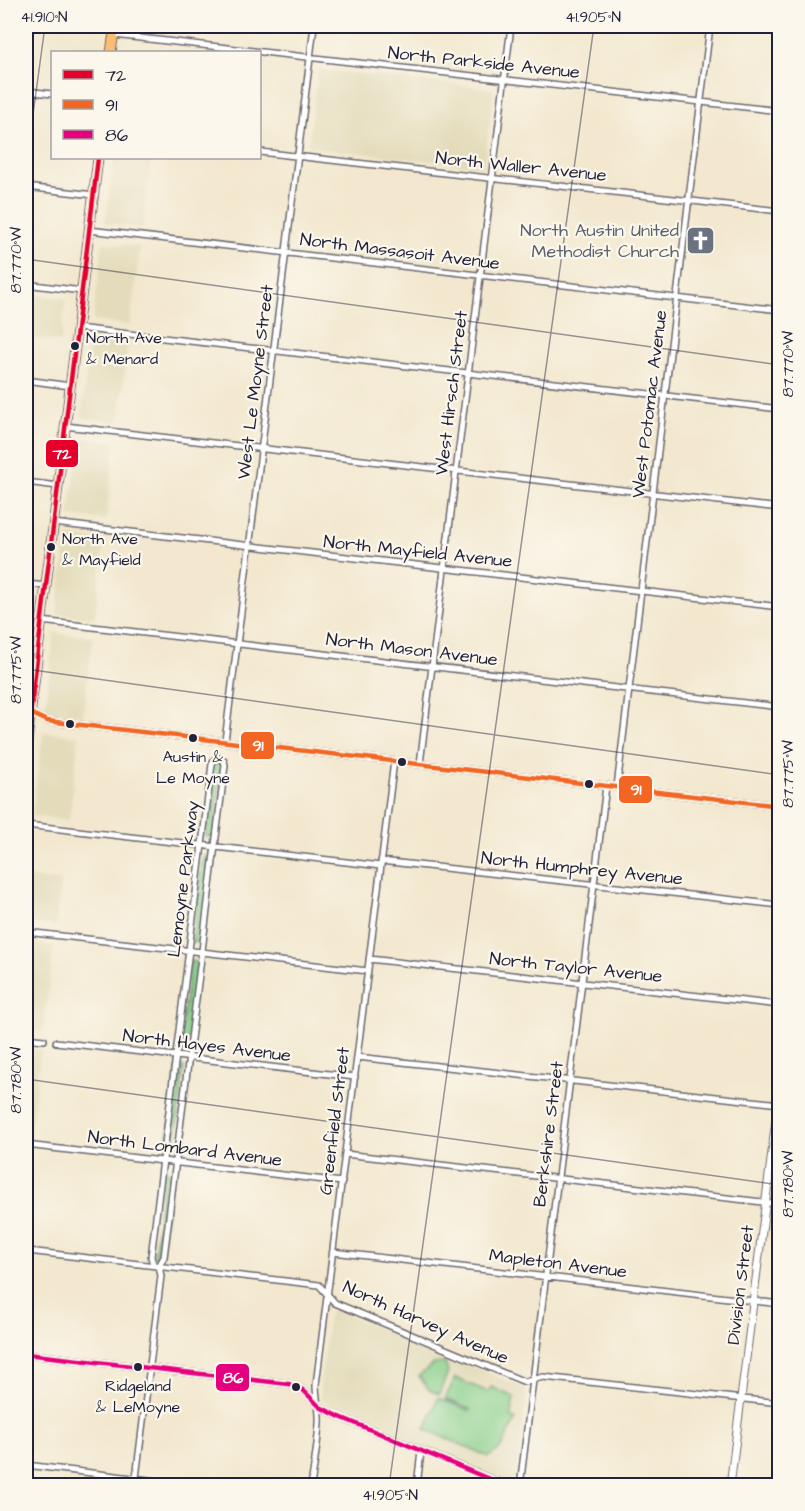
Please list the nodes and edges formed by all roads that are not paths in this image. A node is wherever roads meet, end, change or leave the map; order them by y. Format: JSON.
{"nodes":[{"id":1,"x":314,"y":26,"type":"edge"},
{"id":2,"x":512,"y":26,"type":"edge"},
{"id":3,"x":710,"y":26,"type":"edge"},
{"id":4,"x":114,"y":30,"type":"edge"},
{"id":5,"x":111,"y":51,"type":"edge"},
{"id":6,"x":310,"y":58,"type":"junction"},
{"id":7,"x":505,"y":80,"type":"junction"},
{"id":8,"x":26,"y":91,"type":"edge"},
{"id":9,"x":51,"y":94,"type":"edge"},
{"id":10,"x":701,"y":102,"type":"junction"},
{"id":11,"x":780,"y":111,"type":"edge"},
{"id":12,"x":261,"y":152,"type":"edge"},
{"id":13,"x":298,"y":156,"type":"junction"},
{"id":14,"x":98,"y":159,"type":"edge"},
{"id":15,"x":492,"y":178,"type":"junction"},
{"id":16,"x":26,"y":187,"type":"edge"},
{"id":17,"x":94,"y":195,"type":"junction"},
{"id":18,"x":689,"y":201,"type":"junction"},
{"id":19,"x":780,"y":211,"type":"edge"},
{"id":20,"x":89,"y":230,"type":"junction"},
{"id":21,"x":286,"y":253,"type":"junction"},
{"id":22,"x":480,"y":276,"type":"junction"},
{"id":23,"x":26,"y":284,"type":"edge"},
{"id":24,"x":82,"y":291,"type":"junction"},
{"id":25,"x":677,"y":298,"type":"junction"},
{"id":26,"x":780,"y":310,"type":"edge"},
{"id":27,"x":77,"y":328,"type":"junction"},
{"id":28,"x":274,"y":351,"type":"junction"},
{"id":29,"x":468,"y":373,"type":"junction"},
{"id":30,"x":26,"y":380,"type":"edge"},
{"id":31,"x":70,"y":386,"type":"junction"},
{"id":32,"x":665,"y":396,"type":"junction"},
{"id":33,"x":780,"y":409,"type":"edge"},
{"id":34,"x":65,"y":426,"type":"junction"},
{"id":35,"x":261,"y":449,"type":"junction"},
{"id":36,"x":456,"y":471,"type":"junction"},
{"id":37,"x":26,"y":482,"type":"edge"},
{"id":38,"x":58,"y":486,"type":"junction"},
{"id":39,"x":653,"y":494,"type":"junction"},
{"id":40,"x":780,"y":508,"type":"edge"},
{"id":41,"x":53,"y":523,"type":"junction"},
{"id":42,"x":249,"y":547,"type":"junction"},
{"id":43,"x":444,"y":568,"type":"junction"},
{"id":44,"x":26,"y":584,"type":"edge"},
{"id":45,"x":45,"y":586,"type":"junction"},
{"id":46,"x":641,"y":591,"type":"junction"},
{"id":47,"x":780,"y":607,"type":"edge"},
{"id":48,"x":41,"y":621,"type":"junction"},
{"id":49,"x":237,"y":644,"type":"junction"},
{"id":50,"x":432,"y":666,"type":"junction"},
{"id":51,"x":29,"y":684,"type":"edge"},
{"id":52,"x":629,"y":689,"type":"junction"},
{"id":53,"x":780,"y":707,"type":"edge"},
{"id":54,"x":28,"y":713,"type":"edge"},
{"id":55,"x":225,"y":741,"type":"junction"},
{"id":56,"x":26,"y":749,"type":"edge"},
{"id":57,"x":394,"y":761,"type":"junction"},
{"id":58,"x":420,"y":764,"type":"junction"},
{"id":59,"x":606,"y":786,"type":"junction"},
{"id":60,"x":617,"y":787,"type":"junction"},
{"id":61,"x":780,"y":806,"type":"edge"},
{"id":62,"x":26,"y":825,"type":"edge"},
{"id":63,"x":202,"y":846,"type":"junction"},
{"id":64,"x":215,"y":847,"type":"junction"},
{"id":65,"x":381,"y":863,"type":"junction"},
{"id":66,"x":594,"y":884,"type":"junction"},
{"id":67,"x":780,"y":904,"type":"edge"},
{"id":68,"x":26,"y":932,"type":"edge"},
{"id":69,"x":189,"y":950,"type":"junction"},
{"id":70,"x":202,"y":952,"type":"junction"},
{"id":71,"x":369,"y":959,"type":"junction"},
{"id":72,"x":368,"y":971,"type":"junction"},
{"id":73,"x":582,"y":982,"type":"junction"},
{"id":74,"x":780,"y":1005,"type":"edge"},
{"id":75,"x":26,"y":1038,"type":"edge"},
{"id":76,"x":44,"y":1040,"type":"dead end"},
{"id":77,"x":56,"y":1042,"type":"dead end"},
{"id":78,"x":177,"y":1056,"type":"junction"},
{"id":79,"x":357,"y":1057,"type":"junction"},
{"id":80,"x":189,"y":1058,"type":"junction"},
{"id":81,"x":355,"y":1077,"type":"junction"},
{"id":82,"x":570,"y":1081,"type":"junction"},
{"id":83,"x":780,"y":1088,"type":"edge"},
{"id":84,"x":779,"y":1104,"type":"edge"},
{"id":85,"x":26,"y":1145,"type":"edge"},
{"id":86,"x":345,"y":1154,"type":"junction"},
{"id":87,"x":163,"y":1161,"type":"junction"},
{"id":88,"x":177,"y":1162,"type":"junction"},
{"id":89,"x":558,"y":1179,"type":"junction"},
{"id":90,"x":342,"y":1182,"type":"junction"},
{"id":91,"x":765,"y":1202,"type":"junction"},
{"id":92,"x":780,"y":1204,"type":"edge"},
{"id":93,"x":28,"y":1251,"type":"dead end"},
{"id":94,"x":333,"y":1252,"type":"junction"},
{"id":95,"x":159,"y":1266,"type":"junction"},
{"id":96,"x":546,"y":1277,"type":"junction"},
{"id":97,"x":328,"y":1293,"type":"junction"},
{"id":98,"x":754,"y":1301,"type":"junction"},
{"id":99,"x":780,"y":1304,"type":"edge"},
{"id":100,"x":26,"y":1354,"type":"edge"},
{"id":101,"x":149,"y":1368,"type":"junction"},
{"id":102,"x":533,"y":1379,"type":"junction"},
{"id":103,"x":741,"y":1399,"type":"junction"},
{"id":104,"x":780,"y":1403,"type":"edge"},
{"id":105,"x":320,"y":1407,"type":"junction"},
{"id":106,"x":421,"y":1451,"type":"junction"},
{"id":107,"x":26,"y":1465,"type":"edge"},
{"id":108,"x":136,"y":1478,"type":"junction"},
{"id":109,"x":135,"y":1485,"type":"edge"},
{"id":110,"x":198,"y":1485,"type":"edge"},
{"id":111,"x":311,"y":1485,"type":"edge"},
{"id":112,"x":417,"y":1485,"type":"edge"},
{"id":113,"x":507,"y":1485,"type":"edge"},
{"id":114,"x":520,"y":1485,"type":"edge"},
{"id":115,"x":730,"y":1485,"type":"edge"}],
"edges":[{"from":1,"to":6,"type":"street","name":"West Le Moyne Street"},
{"from":2,"to":7,"type":"street","name":"West Hirsch Street"},
{"from":3,"to":10,"type":"street","name":"West Potomac Avenue"},
{"from":4,"to":5,"type":"main road"},
{"from":4,"to":6,"type":"street","name":"North Parkside Avenue"},
{"from":6,"to":7,"type":"street","name":"North Parkside Avenue"},
{"from":6,"to":13,"type":"street","name":"West Le Moyne Street"},
{"from":7,"to":10,"type":"street","name":"North Parkside Avenue"},
{"from":7,"to":15,"type":"street","name":"West Hirsch Street"},
{"from":8,"to":9,"type":"street"},
{"from":10,"to":11,"type":"street","name":"North Parkside Avenue"},
{"from":10,"to":18,"type":"street","name":"West Potomac Avenue"},
{"from":12,"to":13,"type":"street","name":"North Waller Avenue"},
{"from":13,"to":15,"type":"street","name":"North Waller Avenue"},
{"from":13,"to":21,"type":"street","name":"West Le Moyne Street"},
{"from":14,"to":17,"type":"main road"},
{"from":15,"to":18,"type":"street","name":"North Waller Avenue"},
{"from":15,"to":22,"type":"street","name":"West Hirsch Street"},
{"from":16,"to":17,"type":"street"},
{"from":17,"to":20,"type":"main road"},
{"from":18,"to":19,"type":"street","name":"North Waller Avenue"},
{"from":18,"to":25,"type":"street","name":"West Potomac Avenue"},
{"from":20,"to":21,"type":"street","name":"North Massasoit Avenue"},
{"from":20,"to":24,"type":"main road"},
{"from":21,"to":22,"type":"street","name":"North Massasoit Avenue"},
{"from":21,"to":28,"type":"street","name":"West Le Moyne Street"},
{"from":22,"to":25,"type":"street","name":"North Massasoit Avenue"},
{"from":22,"to":29,"type":"street","name":"West Hirsch Street"},
{"from":23,"to":24,"type":"street"},
{"from":24,"to":27,"type":"main road"},
{"from":25,"to":26,"type":"street","name":"North Massasoit Avenue"},
{"from":25,"to":32,"type":"street","name":"West Potomac Avenue"},
{"from":27,"to":28,"type":"street"},
{"from":27,"to":31,"type":"main road"},
{"from":28,"to":29,"type":"street"},
{"from":28,"to":35,"type":"street","name":"West Le Moyne Street"},
{"from":29,"to":32,"type":"street"},
{"from":29,"to":36,"type":"street","name":"West Hirsch Street"},
{"from":30,"to":31,"type":"street"},
{"from":31,"to":34,"type":"main road"},
{"from":32,"to":33,"type":"street"},
{"from":32,"to":39,"type":"street","name":"West Potomac Avenue"},
{"from":34,"to":35,"type":"street"},
{"from":34,"to":38,"type":"main road"},
{"from":35,"to":36,"type":"street"},
{"from":35,"to":42,"type":"street","name":"West Le Moyne Street"},
{"from":36,"to":39,"type":"street"},
{"from":36,"to":43,"type":"street","name":"West Hirsch Street"},
{"from":37,"to":38,"type":"street"},
{"from":38,"to":41,"type":"main road"},
{"from":39,"to":40,"type":"street"},
{"from":39,"to":46,"type":"street","name":"West Potomac Avenue"},
{"from":41,"to":42,"type":"street","name":"North Mayfield Avenue"},
{"from":41,"to":45,"type":"main road"},
{"from":42,"to":43,"type":"street","name":"North Mayfield Avenue"},
{"from":42,"to":49,"type":"street","name":"West Le Moyne Street"},
{"from":43,"to":46,"type":"street","name":"North Mayfield Avenue"},
{"from":43,"to":50,"type":"street","name":"West Hirsch Street"},
{"from":44,"to":45,"type":"street"},
{"from":45,"to":48,"type":"main road"},
{"from":46,"to":47,"type":"street","name":"North Mayfield Avenue"},
{"from":46,"to":52,"type":"street","name":"West Potomac Avenue"},
{"from":48,"to":49,"type":"street","name":"North Mason Avenue"},
{"from":48,"to":51,"type":"main road"},
{"from":49,"to":50,"type":"street","name":"North Mason Avenue"},
{"from":49,"to":55,"type":"street","name":"West Le Moyne Street"},
{"from":50,"to":52,"type":"street","name":"North Mason Avenue"},
{"from":50,"to":58,"type":"street","name":"West Hirsch Street"},
{"from":51,"to":54,"type":"main road"},
{"from":52,"to":53,"type":"street","name":"North Mason Avenue"},
{"from":52,"to":60,"type":"street","name":"West Potomac Avenue"},
{"from":54,"to":55,"type":"street"},
{"from":54,"to":56,"type":"main road"},
{"from":55,"to":57,"type":"street"},
{"from":57,"to":58,"type":"street"},
{"from":57,"to":65,"type":"street","name":"Greenfield Street"},
{"from":58,"to":59,"type":"street"},
{"from":59,"to":60,"type":"street"},
{"from":59,"to":66,"type":"street","name":"Berkshire Street"},
{"from":60,"to":61,"type":"street"},
{"from":62,"to":63,"type":"street","name":"North Humphrey Avenue"},
{"from":63,"to":64,"type":"street","name":"North Humphrey Avenue"},
{"from":63,"to":64,"type":"street","name":"Lemoyne Parkway"},
{"from":63,"to":69,"type":"street","name":"Lemoyne Parkway"},
{"from":64,"to":65,"type":"street","name":"North Humphrey Avenue"},
{"from":64,"to":70,"type":"street","name":"Lemoyne Parkway"},
{"from":65,"to":66,"type":"street","name":"North Humphrey Avenue"},
{"from":65,"to":71,"type":"street","name":"Greenfield Street"},
{"from":66,"to":67,"type":"street","name":"North Humphrey Avenue"},
{"from":66,"to":73,"type":"street","name":"Berkshire Street"},
{"from":68,"to":69,"type":"street"},
{"from":69,"to":70,"type":"street"},
{"from":69,"to":78,"type":"street","name":"Lemoyne Parkway"},
{"from":70,"to":72,"type":"street"},
{"from":70,"to":80,"type":"street","name":"Lemoyne Parkway"},
{"from":71,"to":72,"type":"street","name":"Greenfield Street"},
{"from":71,"to":73,"type":"street","name":"North Taylor Avenue"},
{"from":72,"to":79,"type":"street","name":"Greenfield Street"},
{"from":73,"to":74,"type":"street","name":"North Taylor Avenue"},
{"from":73,"to":82,"type":"street","name":"Berkshire Street"},
{"from":75,"to":76,"type":"street"},
{"from":77,"to":78,"type":"street","name":"North Hayes Avenue"},
{"from":78,"to":80,"type":"street","name":"North Hayes Avenue"},
{"from":78,"to":87,"type":"street","name":"Lemoyne Parkway"},
{"from":79,"to":81,"type":"street","name":"Greenfield Street"},
{"from":79,"to":82,"type":"street"},
{"from":80,"to":81,"type":"street","name":"North Hayes Avenue"},
{"from":80,"to":88,"type":"street","name":"Lemoyne Parkway"},
{"from":81,"to":86,"type":"street","name":"Greenfield Street"},
{"from":82,"to":84,"type":"street"},
{"from":82,"to":89,"type":"street","name":"Berkshire Street"},
{"from":83,"to":84,"type":"street","name":"Division Street"},
{"from":84,"to":91,"type":"street","name":"Division Street"},
{"from":85,"to":87,"type":"street","name":"North Lombard Avenue"},
{"from":86,"to":89,"type":"street"},
{"from":86,"to":90,"type":"street","name":"Greenfield Street"},
{"from":87,"to":88,"type":"street","name":"North Lombard Avenue"},
{"from":87,"to":95,"type":"street","name":"Lemoyne Parkway"},
{"from":88,"to":90,"type":"street","name":"North Lombard Avenue"},
{"from":88,"to":95,"type":"street","name":"Lemoyne Parkway"},
{"from":89,"to":91,"type":"street"},
{"from":89,"to":96,"type":"street","name":"Berkshire Street"},
{"from":90,"to":94,"type":"street","name":"Greenfield Street"},
{"from":91,"to":92,"type":"street"},
{"from":91,"to":98,"type":"street","name":"Division Street"},
{"from":93,"to":95,"type":"street","name":"North Harvey Avenue"},
{"from":94,"to":96,"type":"street","name":"Mapleton Avenue"},
{"from":94,"to":97,"type":"street","name":"Greenfield Street"},
{"from":95,"to":97,"type":"street","name":"North Harvey Avenue"},
{"from":95,"to":101,"type":"street","name":"Lemoyne Parkway"},
{"from":96,"to":98,"type":"street","name":"Mapleton Avenue"},
{"from":96,"to":102,"type":"street","name":"Berkshire Street"},
{"from":97,"to":102,"type":"street","name":"North Harvey Avenue"},
{"from":97,"to":105,"type":"street","name":"Greenfield Street"},
{"from":98,"to":99,"type":"street","name":"Mapleton Avenue"},
{"from":98,"to":103,"type":"street","name":"Division Street"},
{"from":100,"to":101,"type":"street"},
{"from":101,"to":105,"type":"street"},
{"from":101,"to":108,"type":"street","name":"Lemoyne Parkway"},
{"from":102,"to":103,"type":"street","name":"North Harvey Avenue"},
{"from":102,"to":114,"type":"street","name":"Berkshire Street"},
{"from":103,"to":104,"type":"street","name":"North Harvey Avenue"},
{"from":103,"to":115,"type":"street","name":"Division Street"},
{"from":105,"to":106,"type":"street"},
{"from":105,"to":111,"type":"street","name":"Greenfield Street"},
{"from":106,"to":112,"type":"street"},
{"from":106,"to":113,"type":"street"},
{"from":107,"to":108,"type":"street"},
{"from":108,"to":109,"type":"street","name":"Lemoyne Parkway"},
{"from":108,"to":110,"type":"street"}]}
